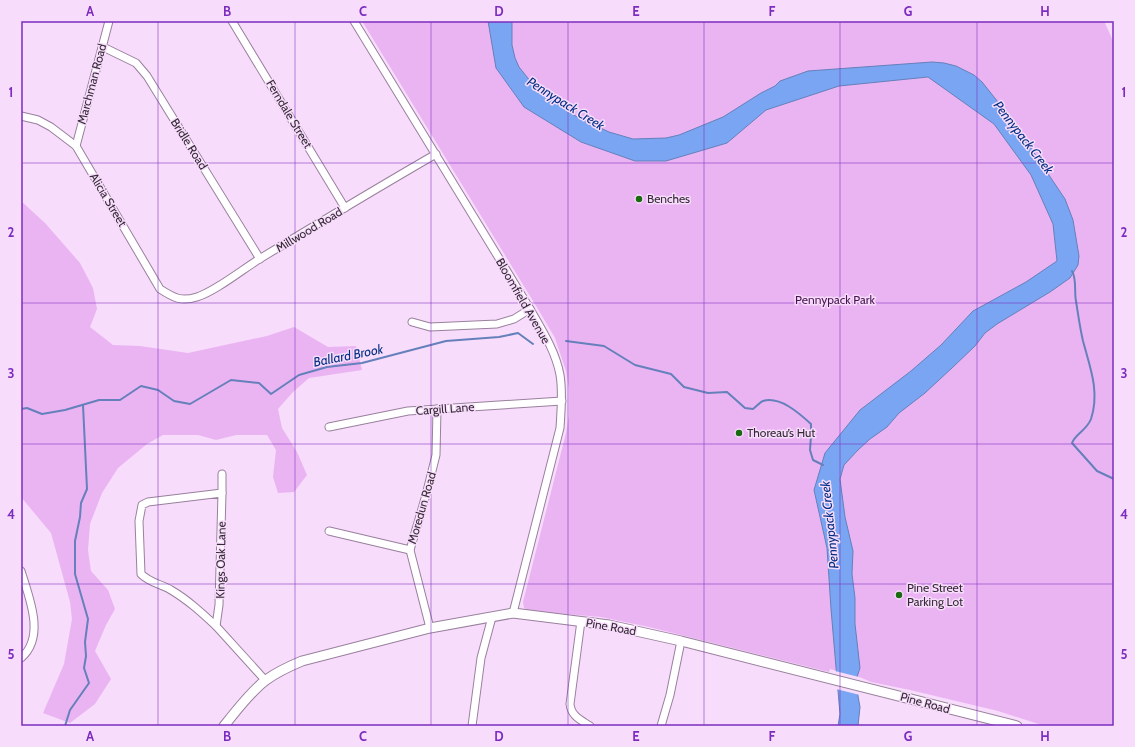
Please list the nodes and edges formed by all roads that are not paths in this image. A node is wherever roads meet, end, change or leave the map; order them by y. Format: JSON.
{"nodes":[{"id":1,"x":109,"y":21,"type":"edge"},
{"id":2,"x":232,"y":21,"type":"edge"},
{"id":3,"x":354,"y":21,"type":"edge"},
{"id":4,"x":103,"y":47,"type":"junction"},
{"id":5,"x":21,"y":116,"type":"edge"},
{"id":6,"x":76,"y":146,"type":"junction"},
{"id":7,"x":436,"y":154,"type":"junction"},
{"id":8,"x":346,"y":208,"type":"junction"},
{"id":9,"x":260,"y":259,"type":"junction"},
{"id":10,"x":181,"y":300,"type":"joint"},
{"id":11,"x":530,"y":310,"type":"junction"},
{"id":12,"x":412,"y":322,"type":"dead end"},
{"id":13,"x":562,"y":401,"type":"junction"},
{"id":14,"x":437,"y":409,"type":"junction"},
{"id":15,"x":329,"y":427,"type":"dead end"},
{"id":16,"x":222,"y":474,"type":"dead end"},
{"id":17,"x":222,"y":494,"type":"junction"},
{"id":18,"x":329,"y":531,"type":"dead end"},
{"id":19,"x":410,"y":550,"type":"junction"},
{"id":20,"x":21,"y":571,"type":"edge"},
{"id":21,"x":513,"y":614,"type":"junction"},
{"id":22,"x":492,"y":617,"type":"junction"},
{"id":23,"x":581,"y":621,"type":"junction"},
{"id":24,"x":216,"y":626,"type":"junction"},
{"id":25,"x":430,"y":628,"type":"junction"},
{"id":26,"x":681,"y":641,"type":"junction"},
{"id":27,"x":21,"y":658,"type":"edge"},
{"id":28,"x":265,"y":680,"type":"junction"},
{"id":29,"x":224,"y":726,"type":"edge"},
{"id":30,"x":472,"y":726,"type":"edge"},
{"id":31,"x":590,"y":726,"type":"edge"},
{"id":32,"x":661,"y":726,"type":"edge"},
{"id":33,"x":1017,"y":726,"type":"edge"}],
"edges":[{"from":1,"to":4,"type":"street","name":"Marchman Road"},
{"from":2,"to":8,"type":"street","name":"Ferndale Street"},
{"from":3,"to":7,"type":"street","name":"Bloomfield Avenue"},
{"from":4,"to":6,"type":"street","name":"Marchman Road"},
{"from":4,"to":9,"type":"street","name":"Bridle Road"},
{"from":5,"to":6,"type":"street","name":"Alicia Street"},
{"from":6,"to":10,"type":"street","name":"Alicia Street"},
{"from":7,"to":8,"type":"street","name":"Millwood Road"},
{"from":7,"to":11,"type":"street","name":"Bloomfield Avenue"},
{"from":8,"to":9,"type":"street","name":"Millwood Road"},
{"from":9,"to":10,"type":"street","name":"Millwood Road"},
{"from":11,"to":12,"type":"street"},
{"from":11,"to":13,"type":"street","name":"Bloomfield Avenue"},
{"from":13,"to":14,"type":"street","name":"Cargill Lane"},
{"from":13,"to":21,"type":"street","name":"Bloomfield Avenue"},
{"from":14,"to":15,"type":"street","name":"Cargill Lane"},
{"from":14,"to":19,"type":"street","name":"Moredun Road"},
{"from":16,"to":17,"type":"street","name":"Kings Oak Lane"},
{"from":17,"to":24,"type":"street","name":"Kings Oak Lane"},
{"from":17,"to":24,"type":"street"},
{"from":18,"to":19,"type":"street"},
{"from":19,"to":25,"type":"street","name":"Moredun Road"},
{"from":20,"to":27,"type":"street"},
{"from":21,"to":22,"type":"street","name":"Pine Road"},
{"from":21,"to":23,"type":"street","name":"Pine Road"},
{"from":22,"to":25,"type":"street","name":"Pine Road"},
{"from":22,"to":30,"type":"street"},
{"from":23,"to":26,"type":"street","name":"Pine Road"},
{"from":23,"to":31,"type":"street"},
{"from":24,"to":28,"type":"street"},
{"from":25,"to":28,"type":"street","name":"Pine Road"},
{"from":26,"to":32,"type":"street"},
{"from":26,"to":33,"type":"street","name":"Pine Road"},
{"from":28,"to":29,"type":"street","name":"Pine Road"}]}
